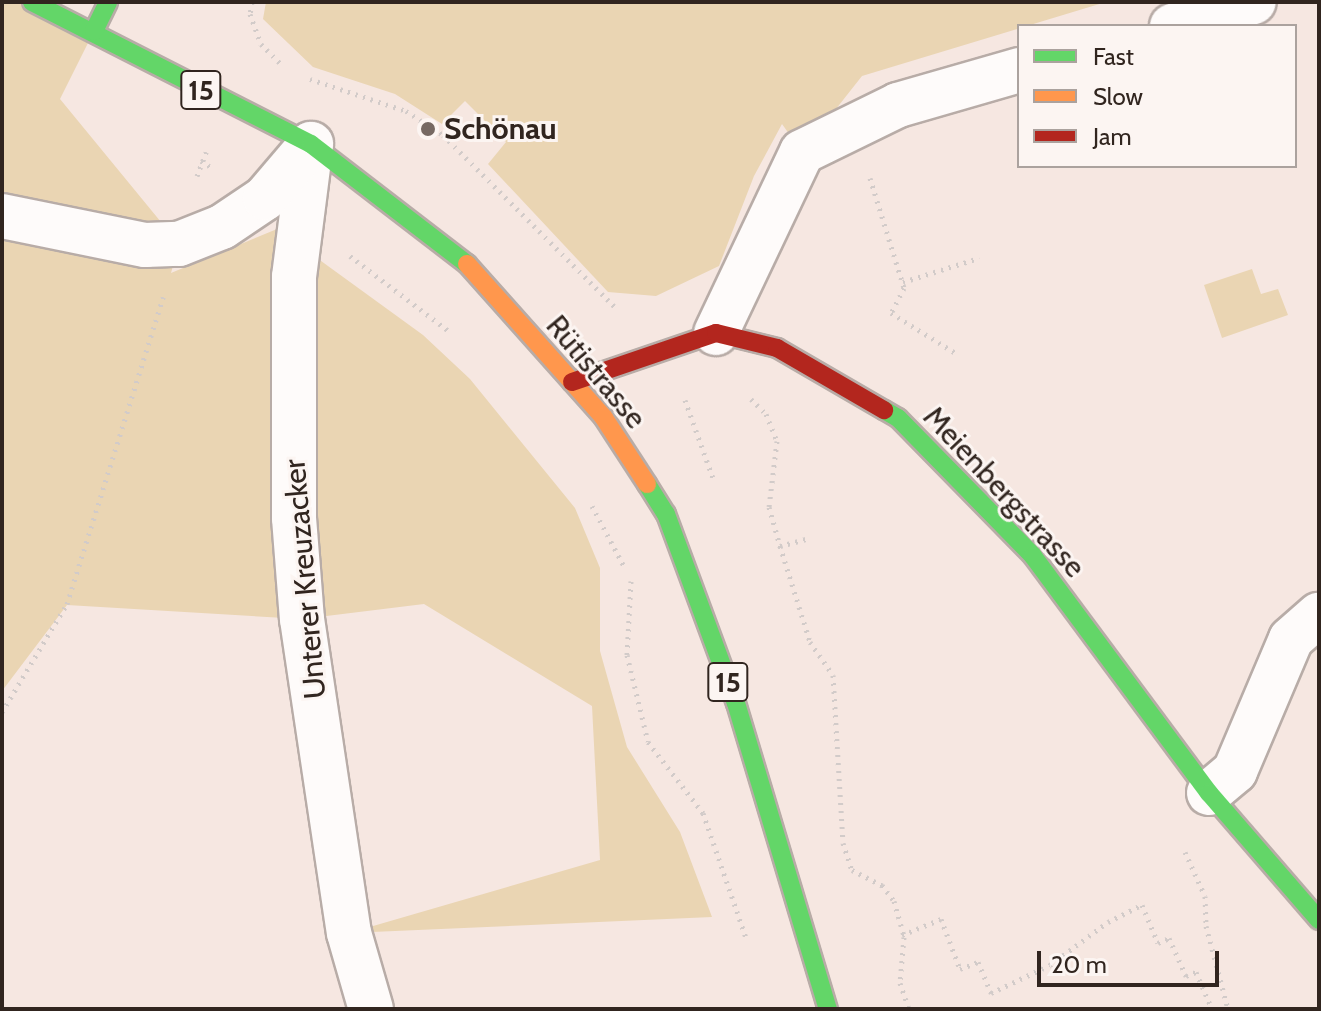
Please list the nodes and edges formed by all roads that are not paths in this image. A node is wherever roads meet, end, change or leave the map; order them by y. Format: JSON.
{"nodes":[{"id":1,"x":32,"y":2,"type":"edge"},
{"id":2,"x":108,"y":2,"type":"edge"},
{"id":3,"x":1254,"y":2,"type":"edge"},
{"id":4,"x":1179,"y":24,"type":"edge"},
{"id":5,"x":94,"y":31,"type":"junction"},
{"id":6,"x":1017,"y":71,"type":"edge"},
{"id":7,"x":311,"y":144,"type":"junction"},
{"id":8,"x":283,"y":208,"type":"junction"},
{"id":9,"x":2,"y":216,"type":"edge"},
{"id":10,"x":716,"y":333,"type":"junction"},
{"id":11,"x":572,"y":382,"type":"junction"},
{"id":12,"x":1319,"y":615,"type":"edge"},
{"id":13,"x":1209,"y":793,"type":"junction"},
{"id":14,"x":1319,"y":920,"type":"edge"},
{"id":15,"x":371,"y":1009,"type":"edge"},
{"id":16,"x":828,"y":1009,"type":"edge"}],
"edges":[{"from":1,"to":5,"type":"main road","name":"Rütistrasse","number":"15"},
{"from":2,"to":5,"type":"main road"},
{"from":3,"to":4,"type":"street"},
{"from":5,"to":7,"type":"main road","name":"Rütistrasse","number":"15"},
{"from":6,"to":10,"type":"street"},
{"from":7,"to":8,"type":"street"},
{"from":7,"to":11,"type":"main road","name":"Rütistrasse","number":"15"},
{"from":8,"to":9,"type":"street"},
{"from":8,"to":15,"type":"street","name":"Unterer Kreuzacker"},
{"from":10,"to":11,"type":"main road"},
{"from":10,"to":13,"type":"main road","name":"Meienbergstrasse"},
{"from":11,"to":16,"type":"main road","name":"Rütistrasse","number":"15"},
{"from":12,"to":13,"type":"street"},
{"from":13,"to":14,"type":"main road","name":"Meienbergstrasse"}]}
